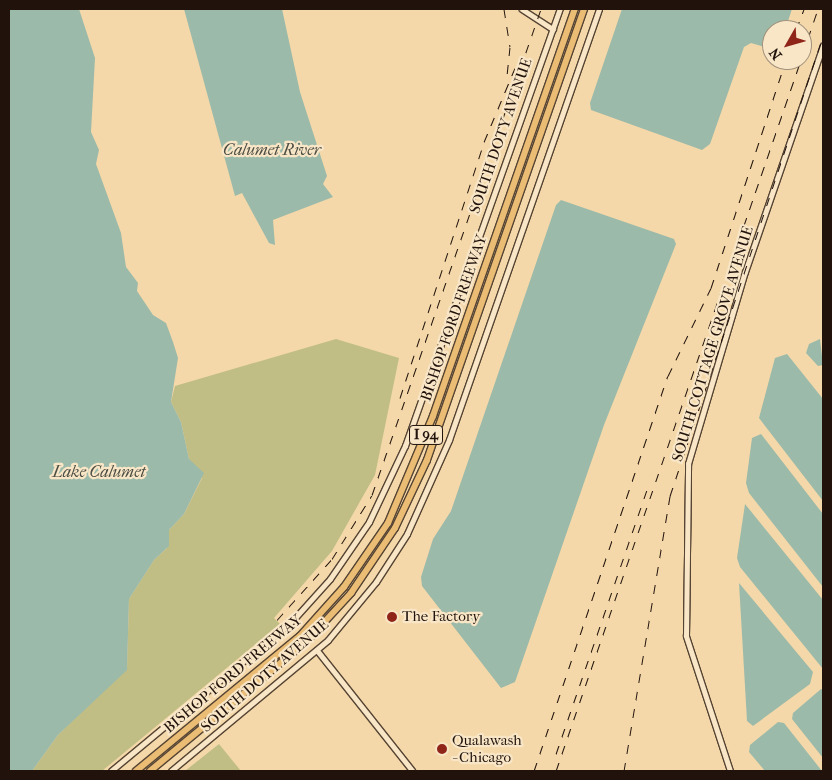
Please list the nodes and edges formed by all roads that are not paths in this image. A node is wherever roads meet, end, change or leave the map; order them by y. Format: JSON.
{"nodes":[{"id":1,"x":522,"y":9,"type":"edge"},
{"id":2,"x":560,"y":9,"type":"edge"},
{"id":3,"x":575,"y":9,"type":"edge"},
{"id":4,"x":584,"y":9,"type":"edge"},
{"id":5,"x":599,"y":9,"type":"edge"},
{"id":6,"x":553,"y":29,"type":"junction"},
{"id":7,"x":823,"y":46,"type":"edge"},
{"id":8,"x":317,"y":650,"type":"junction"},
{"id":9,"x":111,"y":771,"type":"edge"},
{"id":10,"x":136,"y":771,"type":"edge"},
{"id":11,"x":150,"y":771,"type":"edge"},
{"id":12,"x":171,"y":771,"type":"edge"},
{"id":13,"x":413,"y":771,"type":"edge"},
{"id":14,"x":730,"y":771,"type":"edge"}],
"edges":[{"from":1,"to":6,"type":"street"},
{"from":2,"to":6,"type":"street","name":"SOUTH DOTY AVENUE"},
{"from":3,"to":10,"type":"highway","name":"BISHOP FORD FREEWAY","number":"I 94"},
{"from":4,"to":11,"type":"highway","name":"BISHOP FORD FREEWAY","number":"I 94"},
{"from":5,"to":8,"type":"street","name":"SOUTH DOTY AVENUE"},
{"from":6,"to":9,"type":"street","name":"SOUTH DOTY AVENUE"},
{"from":7,"to":14,"type":"street","name":"SOUTH COTTAGE GROVE AVENUE"},
{"from":8,"to":12,"type":"street","name":"SOUTH DOTY AVENUE"},
{"from":8,"to":13,"type":"street"}]}
